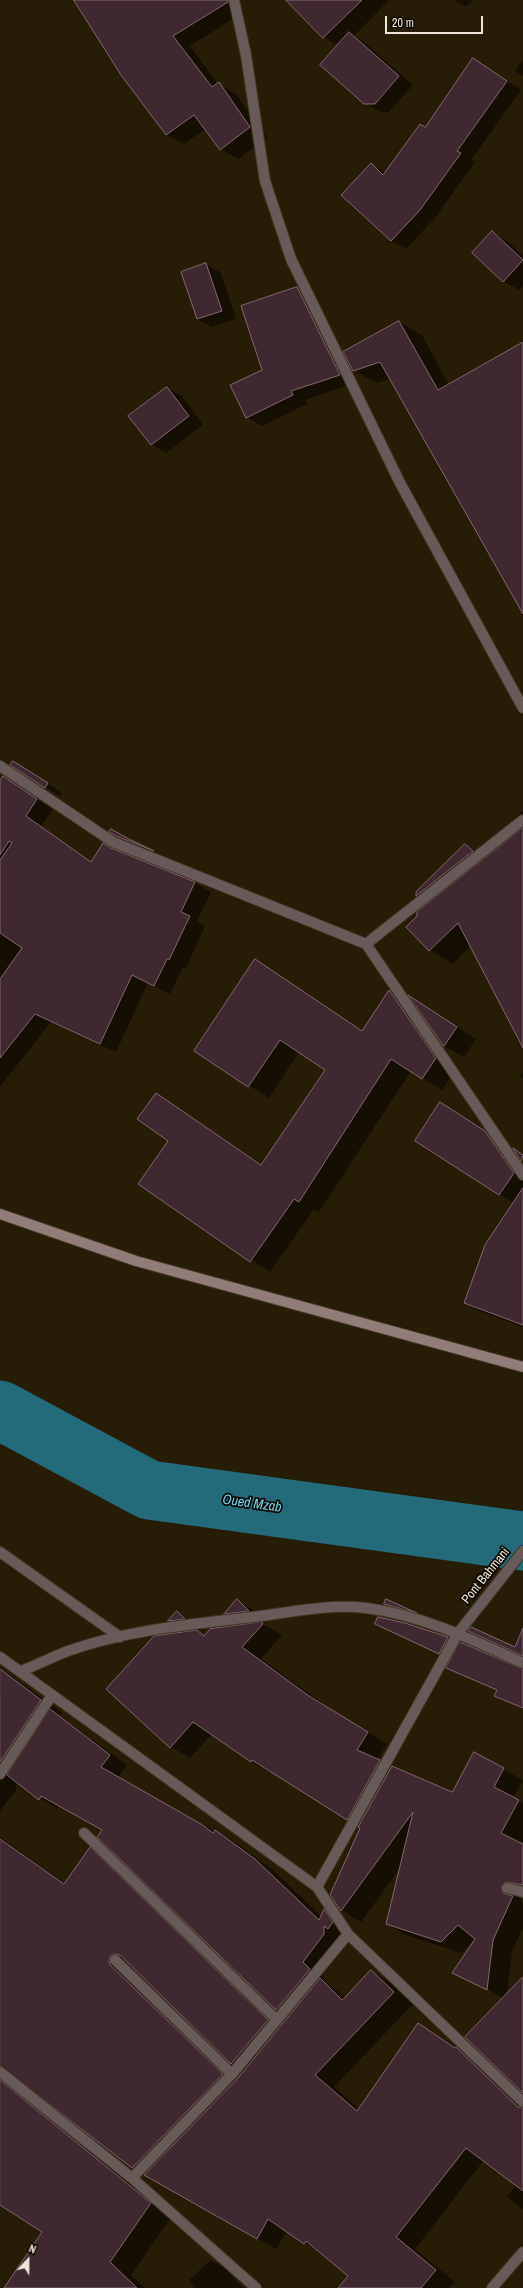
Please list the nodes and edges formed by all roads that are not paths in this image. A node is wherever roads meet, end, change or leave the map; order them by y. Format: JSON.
{"nodes":[{"id":1,"x":234,"y":0,"type":"edge"},
{"id":2,"x":523,"y":708,"type":"edge"},
{"id":3,"x":0,"y":766,"type":"edge"},
{"id":4,"x":523,"y":820,"type":"edge"},
{"id":5,"x":366,"y":944,"type":"junction"},
{"id":6,"x":523,"y":1175,"type":"edge"},
{"id":7,"x":0,"y":1214,"type":"edge"},
{"id":8,"x":523,"y":1367,"type":"edge"},
{"id":9,"x":523,"y":1551,"type":"edge"},
{"id":10,"x":0,"y":1552,"type":"edge"},
{"id":11,"x":458,"y":1633,"type":"junction"},
{"id":12,"x":120,"y":1637,"type":"junction"},
{"id":13,"x":0,"y":1657,"type":"edge"},
{"id":14,"x":523,"y":1663,"type":"edge"},
{"id":15,"x":21,"y":1671,"type":"junction"},
{"id":16,"x":52,"y":1695,"type":"junction"},
{"id":17,"x":0,"y":1774,"type":"edge"},
{"id":18,"x":84,"y":1833,"type":"dead end"},
{"id":19,"x":317,"y":1887,"type":"junction"},
{"id":20,"x":507,"y":1888,"type":"dead end"},
{"id":21,"x":523,"y":1892,"type":"edge"},
{"id":22,"x":348,"y":1934,"type":"junction"},
{"id":23,"x":115,"y":1960,"type":"dead end"},
{"id":24,"x":277,"y":2020,"type":"junction"},
{"id":25,"x":0,"y":2072,"type":"edge"},
{"id":26,"x":232,"y":2074,"type":"junction"},
{"id":27,"x":523,"y":2102,"type":"edge"},
{"id":28,"x":132,"y":2178,"type":"junction"},
{"id":29,"x":523,"y":2252,"type":"edge"},
{"id":30,"x":256,"y":2288,"type":"edge"},
{"id":31,"x":492,"y":2288,"type":"edge"}],
"edges":[{"from":1,"to":2,"type":"street"},
{"from":3,"to":5,"type":"street"},
{"from":4,"to":5,"type":"street"},
{"from":5,"to":6,"type":"street"},
{"from":7,"to":8,"type":"street"},
{"from":9,"to":11,"type":"street","name":"Pont Bahmani"},
{"from":10,"to":12,"type":"street"},
{"from":11,"to":12,"type":"street"},
{"from":11,"to":14,"type":"street"},
{"from":11,"to":19,"type":"street","name":"Pont Bahmani"},
{"from":12,"to":15,"type":"street"},
{"from":13,"to":15,"type":"street"},
{"from":15,"to":16,"type":"street"},
{"from":16,"to":17,"type":"street"},
{"from":16,"to":19,"type":"street"},
{"from":18,"to":24,"type":"street"},
{"from":19,"to":22,"type":"street"},
{"from":20,"to":21,"type":"street"},
{"from":22,"to":24,"type":"street"},
{"from":22,"to":27,"type":"street"},
{"from":23,"to":26,"type":"street"},
{"from":24,"to":26,"type":"street"},
{"from":25,"to":28,"type":"street"},
{"from":26,"to":28,"type":"street"},
{"from":28,"to":30,"type":"street"},
{"from":29,"to":31,"type":"street"}]}
